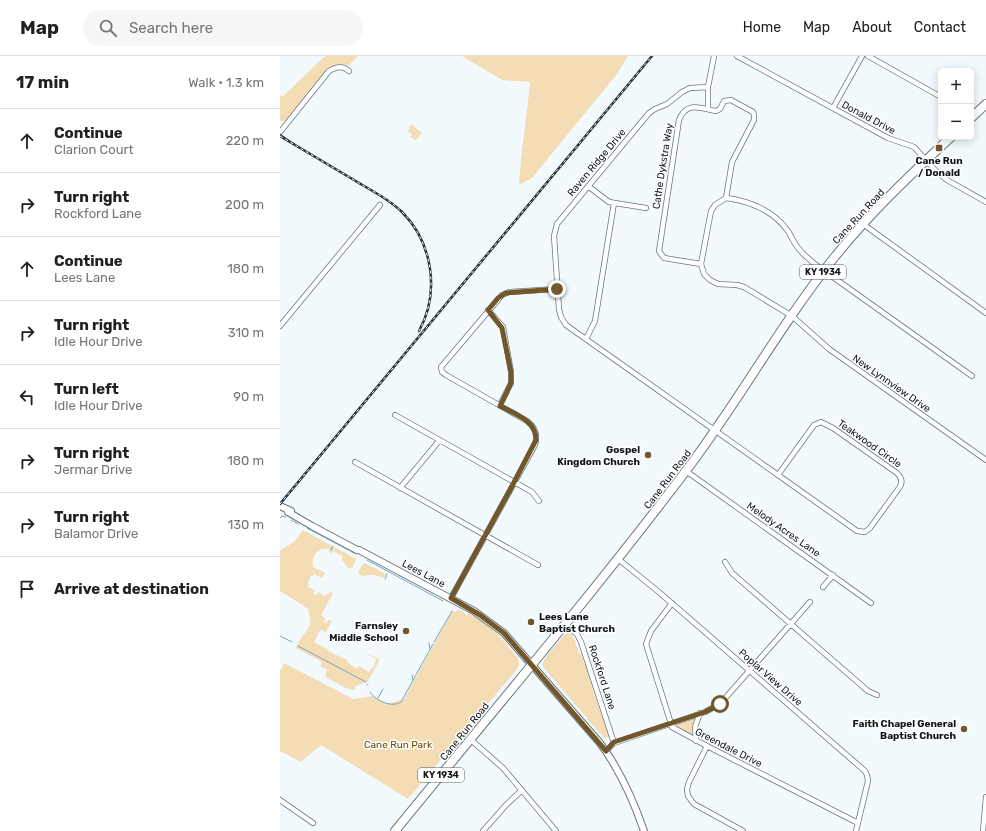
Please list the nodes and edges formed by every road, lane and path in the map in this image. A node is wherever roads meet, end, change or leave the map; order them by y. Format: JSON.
{"nodes":[{"id":1,"x":714,"y":56,"type":"edge"},
{"id":2,"x":737,"y":56,"type":"edge"},
{"id":3,"x":862,"y":56,"type":"edge"},
{"id":4,"x":868,"y":56,"type":"edge"},
{"id":5,"x":349,"y":71,"type":"dead end"},
{"id":6,"x":708,"y":87,"type":"junction"},
{"id":7,"x":938,"y":95,"type":"edge"},
{"id":8,"x":986,"y":104,"type":"edge"},
{"id":9,"x":833,"y":108,"type":"junction"},
{"id":10,"x":708,"y":109,"type":"junction"},
{"id":11,"x":974,"y":115,"type":"edge"},
{"id":12,"x":280,"y":132,"type":"edge"},
{"id":13,"x":948,"y":140,"type":"edge"},
{"id":14,"x":926,"y":160,"type":"junction"},
{"id":15,"x":588,"y":186,"type":"junction"},
{"id":16,"x":726,"y":198,"type":"junction"},
{"id":17,"x":986,"y":202,"type":"edge"},
{"id":18,"x":614,"y":203,"type":"junction"},
{"id":19,"x":380,"y":205,"type":"dead end"},
{"id":20,"x":646,"y":208,"type":"dead end"},
{"id":21,"x":863,"y":224,"type":"junction"},
{"id":22,"x":701,"y":264,"type":"junction"},
{"id":23,"x":824,"y":271,"type":"junction"},
{"id":24,"x":557,"y":289,"type":"junction"},
{"id":25,"x":488,"y":310,"type":"junction"},
{"id":26,"x":986,"y":313,"type":"edge"},
{"id":27,"x":792,"y":316,"type":"junction"},
{"id":28,"x":280,"y":326,"type":"edge"},
{"id":29,"x":586,"y":339,"type":"junction"},
{"id":30,"x":972,"y":376,"type":"dead end"},
{"id":31,"x":500,"y":406,"type":"junction"},
{"id":32,"x":395,"y":415,"type":"dead end"},
{"id":33,"x":714,"y":430,"type":"junction"},
{"id":34,"x":439,"y":441,"type":"junction"},
{"id":35,"x":986,"y":460,"type":"edge"},
{"id":36,"x":355,"y":462,"type":"dead end"},
{"id":37,"x":686,"y":471,"type":"junction"},
{"id":38,"x":778,"y":475,"type":"junction"},
{"id":39,"x":514,"y":482,"type":"junction"},
{"id":40,"x":400,"y":488,"type":"junction"},
{"id":41,"x":539,"y":500,"type":"dead end"},
{"id":42,"x":280,"y":506,"type":"edge"},
{"id":43,"x":486,"y":536,"type":"junction"},
{"id":44,"x":617,"y":558,"type":"junction"},
{"id":45,"x":725,"y":562,"type":"dead end"},
{"id":46,"x":538,"y":565,"type":"dead end"},
{"id":47,"x":833,"y":575,"type":"junction"},
{"id":48,"x":823,"y":587,"type":"dead end"},
{"id":49,"x":451,"y":598,"type":"junction"},
{"id":50,"x":810,"y":602,"type":"dead end"},
{"id":51,"x":672,"y":603,"type":"junction"},
{"id":52,"x":871,"y":603,"type":"dead end"},
{"id":53,"x":564,"y":623,"type":"junction"},
{"id":54,"x":791,"y":624,"type":"junction"},
{"id":55,"x":532,"y":664,"type":"junction"},
{"id":56,"x":750,"y":671,"type":"junction"},
{"id":57,"x":877,"y":695,"type":"dead end"},
{"id":58,"x":700,"y":713,"type":"junction"},
{"id":59,"x":671,"y":723,"type":"junction"},
{"id":60,"x":470,"y":739,"type":"junction"},
{"id":61,"x":696,"y":741,"type":"junction"},
{"id":62,"x":614,"y":742,"type":"junction"},
{"id":63,"x":707,"y":746,"type":"junction"},
{"id":64,"x":606,"y":751,"type":"junction"},
{"id":65,"x":522,"y":790,"type":"junction"},
{"id":66,"x":986,"y":797,"type":"edge"},
{"id":67,"x":280,"y":800,"type":"edge"},
{"id":68,"x":313,"y":823,"type":"dead end"},
{"id":69,"x":858,"y":823,"type":"junction"},
{"id":70,"x":395,"y":831,"type":"edge"},
{"id":71,"x":483,"y":831,"type":"edge"},
{"id":72,"x":556,"y":831,"type":"edge"},
{"id":73,"x":644,"y":831,"type":"edge"},
{"id":74,"x":743,"y":831,"type":"edge"},
{"id":75,"x":856,"y":831,"type":"edge"},
{"id":76,"x":983,"y":831,"type":"edge"}],
"edges":[{"from":1,"to":6,"type":"street"},
{"from":2,"to":9,"type":"street","name":"Donald Drive"},
{"from":3,"to":9,"type":"street"},
{"from":4,"to":7,"type":"street"},
{"from":5,"to":12,"type":"street"},
{"from":6,"to":10,"type":"street"},
{"from":6,"to":15,"type":"street","name":"Raven Ridge Drive"},
{"from":8,"to":11,"type":"highway"},
{"from":9,"to":14,"type":"street","name":"Donald Drive"},
{"from":10,"to":16,"type":"street","name":"Cathe Dykstra Way"},
{"from":10,"to":22,"type":"street","name":"Cathe Dykstra Way"},
{"from":13,"to":14,"type":"highway","name":"Cane Run Road","number":"KY 1934"},
{"from":14,"to":17,"type":"street","name":"Donald Drive"},
{"from":14,"to":21,"type":"highway","name":"Cane Run Road","number":"KY 1934"},
{"from":15,"to":18,"type":"street"},
{"from":15,"to":24,"type":"street","name":"Raven Ridge Drive"},
{"from":16,"to":22,"type":"street"},
{"from":16,"to":23,"type":"street"},
{"from":18,"to":20,"type":"street"},
{"from":18,"to":29,"type":"street"},
{"from":19,"to":28,"type":"street"},
{"from":21,"to":23,"type":"highway","name":"Cane Run Road","number":"KY 1934"},
{"from":21,"to":26,"type":"street"},
{"from":22,"to":27,"type":"street","name":"New Lynnview Drive"},
{"from":23,"to":27,"type":"highway","name":"Cane Run Road","number":"KY 1934"},
{"from":23,"to":30,"type":"street"},
{"from":24,"to":25,"type":"street"},
{"from":24,"to":29,"type":"street","name":"Teakwood Circle"},
{"from":25,"to":31,"type":"street"},
{"from":25,"to":31,"type":"street"},
{"from":27,"to":33,"type":"highway","name":"Cane Run Road","number":"KY 1934"},
{"from":27,"to":35,"type":"street","name":"New Lynnview Drive"},
{"from":29,"to":33,"type":"street","name":"Teakwood Circle"},
{"from":31,"to":39,"type":"street"},
{"from":32,"to":34,"type":"street"},
{"from":33,"to":37,"type":"highway","name":"Cane Run Road","number":"KY 1934"},
{"from":33,"to":38,"type":"street","name":"Teakwood Circle"},
{"from":34,"to":39,"type":"street"},
{"from":34,"to":40,"type":"street"},
{"from":36,"to":40,"type":"street"},
{"from":37,"to":44,"type":"highway","name":"Cane Run Road","number":"KY 1934"},
{"from":37,"to":47,"type":"street","name":"Melody Acres Lane"},
{"from":38,"to":38,"type":"street","name":"Teakwood Circle"},
{"from":39,"to":41,"type":"street"},
{"from":39,"to":43,"type":"street"},
{"from":40,"to":43,"type":"street"},
{"from":42,"to":49,"type":"street","name":"Lees Lane"},
{"from":43,"to":46,"type":"street"},
{"from":43,"to":49,"type":"street"},
{"from":44,"to":51,"type":"street","name":"Poplar View Drive"},
{"from":44,"to":53,"type":"highway","name":"Cane Run Road","number":"KY 1934"},
{"from":45,"to":54,"type":"street"},
{"from":47,"to":48,"type":"street"},
{"from":47,"to":52,"type":"street","name":"Melody Acres Lane"},
{"from":49,"to":55,"type":"street","name":"Lees Lane"},
{"from":50,"to":54,"type":"street"},
{"from":51,"to":56,"type":"street","name":"Poplar View Drive"},
{"from":51,"to":59,"type":"street"},
{"from":53,"to":55,"type":"highway","name":"Cane Run Road","number":"KY 1934"},
{"from":53,"to":62,"type":"street","name":"Rockford Lane"},
{"from":54,"to":56,"type":"street"},
{"from":54,"to":57,"type":"street"},
{"from":55,"to":60,"type":"highway","name":"Cane Run Road","number":"KY 1934"},
{"from":55,"to":64,"type":"street"},
{"from":56,"to":58,"type":"street"},
{"from":56,"to":69,"type":"street","name":"Poplar View Drive"},
{"from":58,"to":59,"type":"street"},
{"from":58,"to":61,"type":"street"},
{"from":59,"to":61,"type":"street","name":"Greendale Drive"},
{"from":59,"to":62,"type":"street"},
{"from":60,"to":65,"type":"street"},
{"from":60,"to":70,"type":"highway","name":"Cane Run Road","number":"KY 1934"},
{"from":61,"to":63,"type":"street","name":"Greendale Drive"},
{"from":62,"to":64,"type":"street"},
{"from":63,"to":69,"type":"street","name":"Greendale Drive"},
{"from":63,"to":74,"type":"street"},
{"from":64,"to":73,"type":"street"},
{"from":65,"to":71,"type":"street"},
{"from":65,"to":72,"type":"street"},
{"from":66,"to":76,"type":"street"},
{"from":67,"to":68,"type":"street"},
{"from":69,"to":75,"type":"street","name":"Poplar View Drive"}]}
